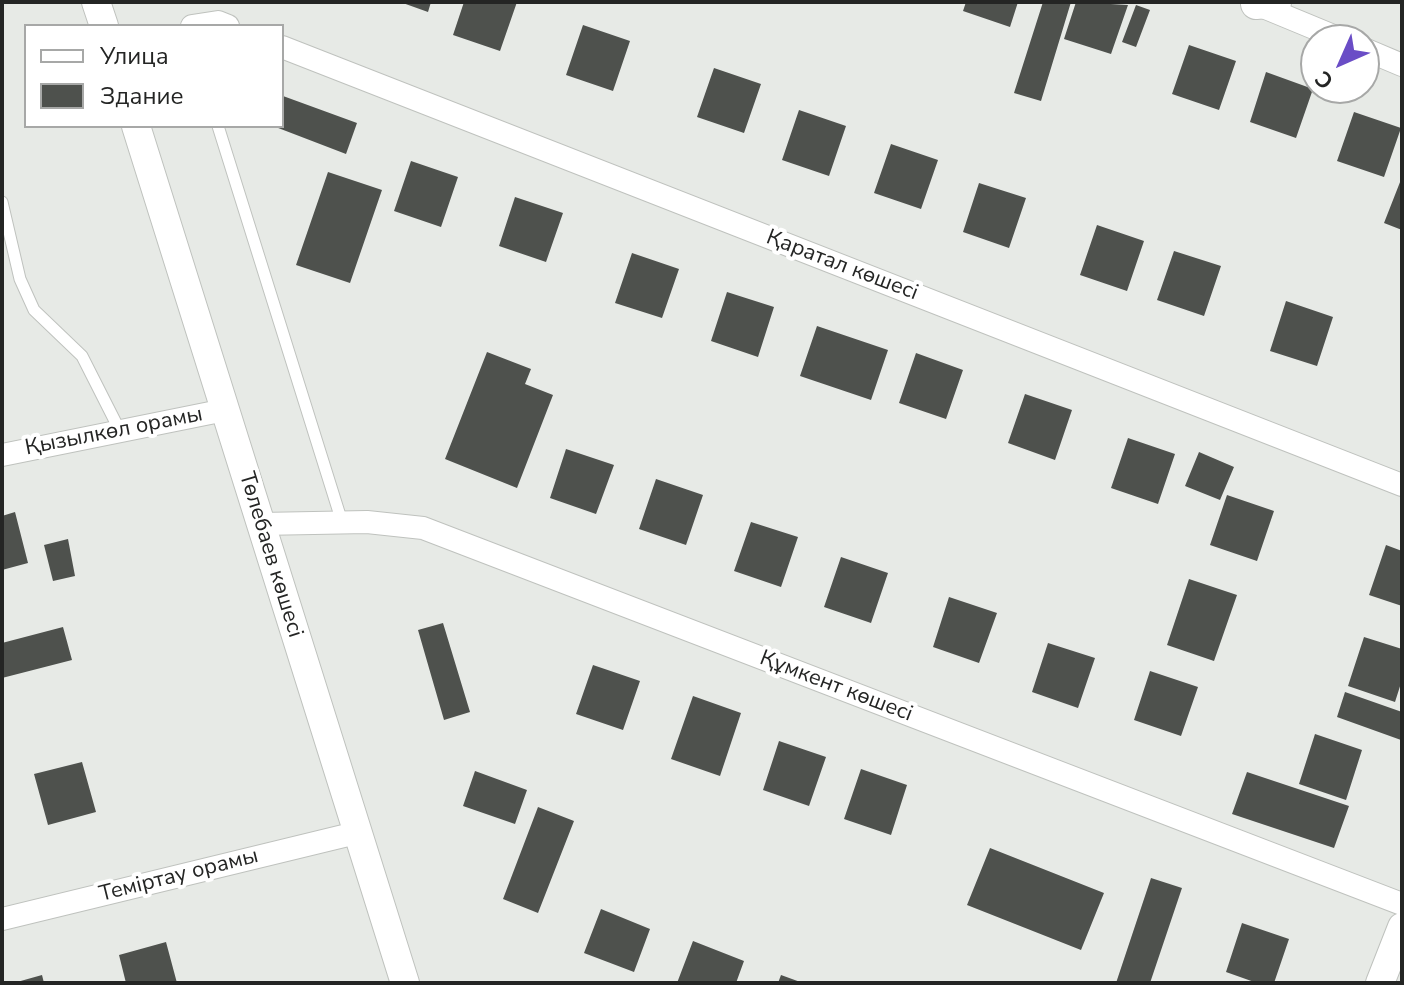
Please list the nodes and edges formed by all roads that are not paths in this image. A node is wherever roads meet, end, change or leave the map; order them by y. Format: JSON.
{"nodes":[{"id":1,"x":96,"y":2,"type":"edge"},
{"id":2,"x":1261,"y":3,"type":"edge"},
{"id":3,"x":103,"y":24,"type":"edge"},
{"id":4,"x":1308,"y":24,"type":"edge"},
{"id":5,"x":284,"y":48,"type":"edge"},
{"id":6,"x":1380,"y":56,"type":"edge"},
{"id":7,"x":1402,"y":65,"type":"edge"},
{"id":8,"x":137,"y":128,"type":"edge"},
{"id":9,"x":219,"y":128,"type":"edge"},
{"id":10,"x":2,"y":202,"type":"edge"},
{"id":11,"x":225,"y":410,"type":"junction"},
{"id":12,"x":120,"y":431,"type":"junction"},
{"id":13,"x":2,"y":455,"type":"edge"},
{"id":14,"x":1402,"y":485,"type":"edge"},
{"id":15,"x":342,"y":522,"type":"junction"},
{"id":16,"x":260,"y":524,"type":"junction"},
{"id":17,"x":356,"y":833,"type":"junction"},
{"id":18,"x":1402,"y":904,"type":"edge"},
{"id":19,"x":2,"y":919,"type":"edge"},
{"id":20,"x":1402,"y":927,"type":"edge"},
{"id":21,"x":405,"y":983,"type":"edge"},
{"id":22,"x":1380,"y":983,"type":"edge"}],
"edges":[{"from":1,"to":3,"type":"street"},
{"from":2,"to":4,"type":"street"},
{"from":5,"to":14,"type":"street","name":"Қаратал көшесі"},
{"from":6,"to":7,"type":"street"},
{"from":8,"to":11,"type":"street","name":"Төлебаев көшесі"},
{"from":9,"to":15,"type":"lane"},
{"from":10,"to":12,"type":"lane"},
{"from":11,"to":12,"type":"street","name":"Қызылкөл орамы"},
{"from":11,"to":16,"type":"street","name":"Төлебаев көшесі"},
{"from":12,"to":13,"type":"street","name":"Қызылкөл орамы"},
{"from":15,"to":16,"type":"street","name":"Құмкент көшесі"},
{"from":15,"to":18,"type":"street","name":"Құмкент көшесі"},
{"from":16,"to":17,"type":"street","name":"Төлебаев көшесі"},
{"from":17,"to":19,"type":"street","name":"Теміртау орамы"},
{"from":17,"to":21,"type":"street","name":"Төлебаев көшесі"},
{"from":20,"to":22,"type":"street"}]}
